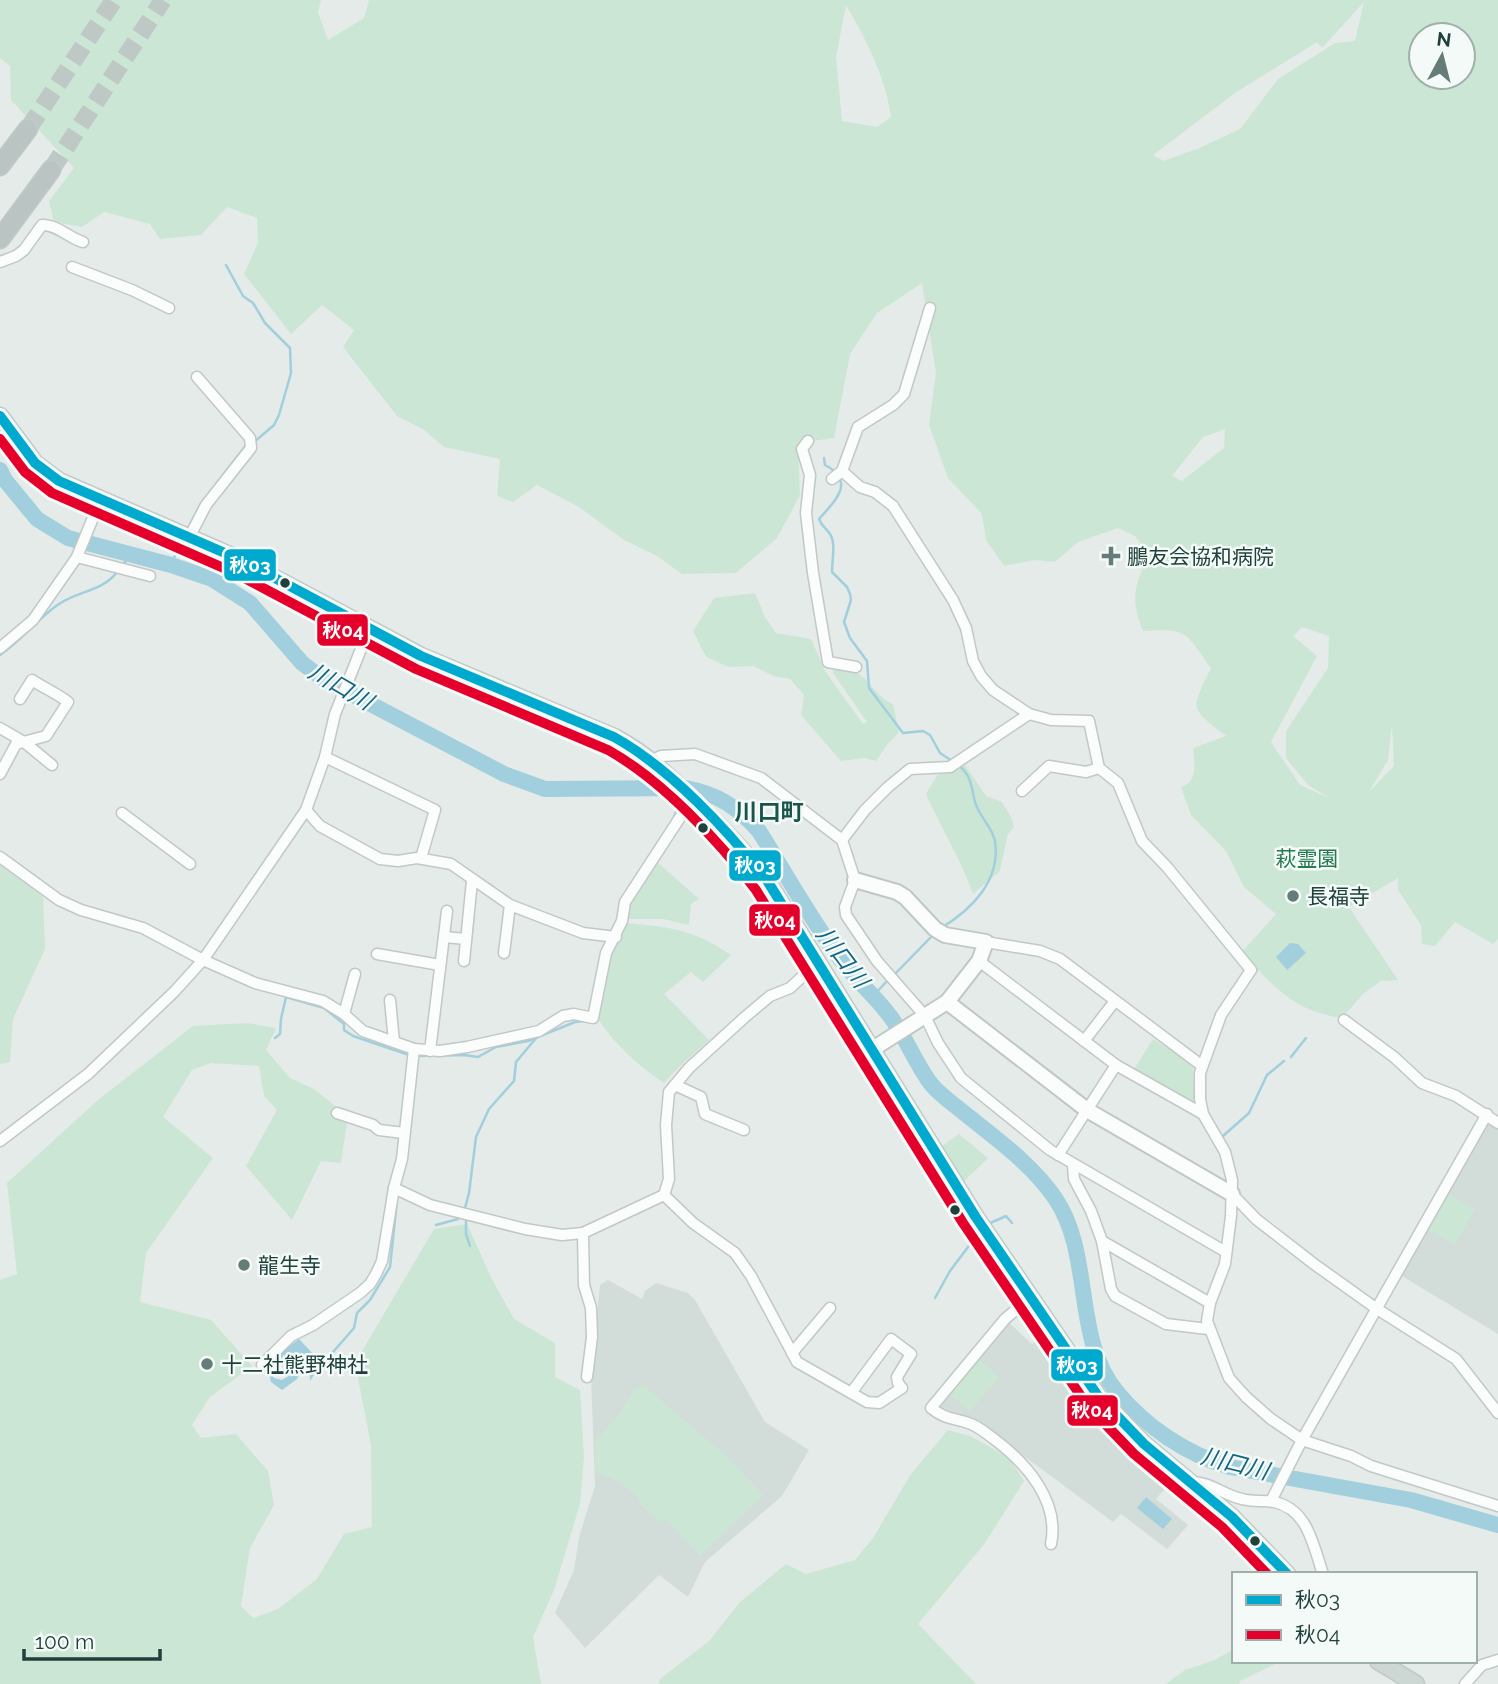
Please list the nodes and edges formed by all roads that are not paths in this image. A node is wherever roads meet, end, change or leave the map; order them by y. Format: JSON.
{"nodes":[{"id":1,"x":28,"y":130,"type":"tunnel mouth"},
{"id":2,"x":0,"y":166,"type":"edge"},
{"id":3,"x":51,"y":170,"type":"tunnel mouth"},
{"id":4,"x":0,"y":239,"type":"edge"},
{"id":5,"x":83,"y":242,"type":"dead end"},
{"id":6,"x":0,"y":262,"type":"edge"},
{"id":7,"x":72,"y":267,"type":"dead end"},
{"id":8,"x":169,"y":308,"type":"dead end"},
{"id":9,"x":930,"y":308,"type":"dead end"},
{"id":10,"x":197,"y":377,"type":"dead end"},
{"id":11,"x":0,"y":416,"type":"edge"},
{"id":12,"x":808,"y":440,"type":"dead end"},
{"id":13,"x":842,"y":471,"type":"junction"},
{"id":14,"x":832,"y":479,"type":"dead end"},
{"id":15,"x":101,"y":498,"type":"junction"},
{"id":16,"x":186,"y":534,"type":"junction"},
{"id":17,"x":78,"y":555,"type":"junction"},
{"id":18,"x":150,"y":576,"type":"dead end"},
{"id":19,"x":369,"y":629,"type":"junction"},
{"id":20,"x":0,"y":648,"type":"edge"},
{"id":21,"x":856,"y":667,"type":"dead end"},
{"id":22,"x":20,"y":699,"type":"dead end"},
{"id":23,"x":1029,"y":714,"type":"junction"},
{"id":24,"x":0,"y":728,"type":"edge"},
{"id":25,"x":24,"y":742,"type":"junction"},
{"id":26,"x":325,"y":757,"type":"junction"},
{"id":27,"x":655,"y":763,"type":"junction"},
{"id":28,"x":52,"y":765,"type":"dead end"},
{"id":29,"x":1099,"y":768,"type":"junction"},
{"id":30,"x":0,"y":774,"type":"edge"},
{"id":31,"x":1022,"y":791,"type":"dead end"},
{"id":32,"x":692,"y":799,"type":"junction"},
{"id":33,"x":306,"y":810,"type":"junction"},
{"id":34,"x":122,"y":813,"type":"dead end"},
{"id":35,"x":842,"y":840,"type":"junction"},
{"id":36,"x":0,"y":857,"type":"edge"},
{"id":37,"x":421,"y":858,"type":"junction"},
{"id":38,"x":190,"y":864,"type":"dead end"},
{"id":39,"x":855,"y":880,"type":"junction"},
{"id":40,"x":472,"y":881,"type":"junction"},
{"id":41,"x":510,"y":905,"type":"junction"},
{"id":42,"x":447,"y":911,"type":"dead end"},
{"id":43,"x":444,"y":937,"type":"junction"},
{"id":44,"x":615,"y":937,"type":"junction"},
{"id":45,"x":466,"y":939,"type":"junction"},
{"id":46,"x":986,"y":942,"type":"junction"},
{"id":47,"x":504,"y":953,"type":"dead end"},
{"id":48,"x":377,"y":954,"type":"dead end"},
{"id":49,"x":203,"y":960,"type":"junction"},
{"id":50,"x":464,"y":961,"type":"dead end"},
{"id":51,"x":979,"y":961,"type":"junction"},
{"id":52,"x":818,"y":962,"type":"junction"},
{"id":53,"x":440,"y":965,"type":"junction"},
{"id":54,"x":355,"y":974,"type":"dead end"},
{"id":55,"x":390,"y":1000,"type":"dead end"},
{"id":56,"x":1115,"y":1001,"type":"junction"},
{"id":57,"x":947,"y":1003,"type":"junction"},
{"id":58,"x":344,"y":1014,"type":"junction"},
{"id":59,"x":921,"y":1018,"type":"junction"},
{"id":60,"x":1344,"y":1020,"type":"dead end"},
{"id":61,"x":1084,"y":1041,"type":"junction"},
{"id":62,"x":394,"y":1042,"type":"junction"},
{"id":63,"x":414,"y":1049,"type":"junction"},
{"id":64,"x":871,"y":1050,"type":"junction"},
{"id":65,"x":430,"y":1051,"type":"junction"},
{"id":66,"x":1116,"y":1065,"type":"junction"},
{"id":67,"x":1201,"y":1065,"type":"junction"},
{"id":68,"x":675,"y":1085,"type":"junction"},
{"id":69,"x":1087,"y":1110,"type":"junction"},
{"id":70,"x":337,"y":1113,"type":"dead end"},
{"id":71,"x":1203,"y":1114,"type":"junction"},
{"id":72,"x":1487,"y":1114,"type":"junction"},
{"id":73,"x":1498,"y":1122,"type":"edge"},
{"id":74,"x":744,"y":1130,"type":"dead end"},
{"id":75,"x":404,"y":1133,"type":"junction"},
{"id":76,"x":0,"y":1141,"type":"edge"},
{"id":77,"x":1058,"y":1155,"type":"junction"},
{"id":78,"x":1073,"y":1165,"type":"junction"},
{"id":79,"x":394,"y":1188,"type":"junction"},
{"id":80,"x":1232,"y":1194,"type":"junction"},
{"id":81,"x":664,"y":1195,"type":"junction"},
{"id":82,"x":583,"y":1233,"type":"junction"},
{"id":83,"x":1102,"y":1241,"type":"junction"},
{"id":84,"x":1226,"y":1252,"type":"junction"},
{"id":85,"x":1030,"y":1298,"type":"junction"},
{"id":86,"x":1210,"y":1303,"type":"junction"},
{"id":87,"x":830,"y":1308,"type":"dead end"},
{"id":88,"x":1377,"y":1309,"type":"junction"},
{"id":89,"x":1208,"y":1329,"type":"junction"},
{"id":90,"x":792,"y":1353,"type":"junction"},
{"id":91,"x":262,"y":1365,"type":"dead end"},
{"id":92,"x":587,"y":1377,"type":"dead end"},
{"id":93,"x":851,"y":1393,"type":"junction"},
{"id":94,"x":1498,"y":1413,"type":"edge"},
{"id":95,"x":1302,"y":1440,"type":"junction"},
{"id":96,"x":1191,"y":1482,"type":"junction"},
{"id":97,"x":1271,"y":1501,"type":"junction"},
{"id":98,"x":1498,"y":1506,"type":"edge"},
{"id":99,"x":1051,"y":1544,"type":"dead end"},
{"id":100,"x":1285,"y":1572,"type":"edge"},
{"id":101,"x":1322,"y":1572,"type":"edge"},
{"id":102,"x":1498,"y":1660,"type":"edge"},
{"id":103,"x":1381,"y":1663,"type":"edge"},
{"id":104,"x":1416,"y":1684,"type":"edge"},
{"id":105,"x":1465,"y":1684,"type":"edge"}],
"edges":[{"from":1,"to":2,"type":"highway"},
{"from":3,"to":4,"type":"highway"},
{"from":5,"to":6,"type":"street"},
{"from":7,"to":8,"type":"street"},
{"from":9,"to":13,"type":"street"},
{"from":10,"to":16,"type":"street"},
{"from":11,"to":15,"type":"main road"},
{"from":12,"to":21,"type":"street"},
{"from":13,"to":14,"type":"street"},
{"from":13,"to":23,"type":"street"},
{"from":15,"to":16,"type":"main road"},
{"from":15,"to":17,"type":"street"},
{"from":16,"to":19,"type":"main road"},
{"from":17,"to":18,"type":"street"},
{"from":17,"to":20,"type":"street"},
{"from":19,"to":26,"type":"street"},
{"from":19,"to":27,"type":"main road"},
{"from":22,"to":25,"type":"street"},
{"from":23,"to":29,"type":"street"},
{"from":23,"to":35,"type":"street"},
{"from":24,"to":25,"type":"street"},
{"from":25,"to":28,"type":"street"},
{"from":25,"to":30,"type":"street"},
{"from":26,"to":33,"type":"street"},
{"from":26,"to":37,"type":"street"},
{"from":27,"to":32,"type":"main road"},
{"from":27,"to":35,"type":"street"},
{"from":29,"to":31,"type":"street"},
{"from":29,"to":67,"type":"street"},
{"from":32,"to":44,"type":"street"},
{"from":32,"to":52,"type":"main road"},
{"from":33,"to":37,"type":"street"},
{"from":33,"to":49,"type":"street"},
{"from":34,"to":38,"type":"street"},
{"from":35,"to":39,"type":"street"},
{"from":36,"to":49,"type":"street"},
{"from":37,"to":40,"type":"street"},
{"from":39,"to":46,"type":"street"},
{"from":39,"to":59,"type":"street"},
{"from":40,"to":41,"type":"street"},
{"from":40,"to":45,"type":"street"},
{"from":41,"to":44,"type":"street"},
{"from":41,"to":47,"type":"street"},
{"from":42,"to":43,"type":"street"},
{"from":43,"to":45,"type":"street"},
{"from":43,"to":53,"type":"street"},
{"from":44,"to":65,"type":"street"},
{"from":45,"to":50,"type":"street"},
{"from":46,"to":51,"type":"street"},
{"from":46,"to":56,"type":"street"},
{"from":48,"to":53,"type":"street"},
{"from":49,"to":58,"type":"street"},
{"from":49,"to":76,"type":"street"},
{"from":51,"to":57,"type":"street"},
{"from":51,"to":61,"type":"street"},
{"from":52,"to":64,"type":"main road"},
{"from":52,"to":68,"type":"street"},
{"from":53,"to":65,"type":"street"},
{"from":54,"to":58,"type":"street"},
{"from":55,"to":62,"type":"street"},
{"from":56,"to":61,"type":"street"},
{"from":56,"to":67,"type":"street"},
{"from":57,"to":59,"type":"street"},
{"from":57,"to":69,"type":"street"},
{"from":58,"to":62,"type":"street"},
{"from":59,"to":64,"type":"street"},
{"from":59,"to":77,"type":"street"},
{"from":60,"to":72,"type":"street"},
{"from":61,"to":66,"type":"street"},
{"from":62,"to":63,"type":"street"},
{"from":63,"to":65,"type":"street"},
{"from":63,"to":75,"type":"street"},
{"from":64,"to":85,"type":"main road"},
{"from":66,"to":69,"type":"street"},
{"from":66,"to":71,"type":"street"},
{"from":67,"to":71,"type":"street"},
{"from":68,"to":74,"type":"street"},
{"from":68,"to":81,"type":"street"},
{"from":69,"to":77,"type":"street"},
{"from":69,"to":80,"type":"street"},
{"from":70,"to":75,"type":"street"},
{"from":71,"to":80,"type":"street"},
{"from":72,"to":73,"type":"street"},
{"from":72,"to":88,"type":"street"},
{"from":75,"to":79,"type":"street"},
{"from":77,"to":78,"type":"street"},
{"from":78,"to":83,"type":"street"},
{"from":78,"to":84,"type":"street"},
{"from":79,"to":82,"type":"street"},
{"from":79,"to":91,"type":"street"},
{"from":80,"to":84,"type":"street"},
{"from":80,"to":88,"type":"street"},
{"from":81,"to":82,"type":"street"},
{"from":81,"to":90,"type":"street"},
{"from":82,"to":92,"type":"street"},
{"from":83,"to":86,"type":"street"},
{"from":83,"to":89,"type":"street"},
{"from":84,"to":86,"type":"street"},
{"from":85,"to":96,"type":"main road"},
{"from":85,"to":99,"type":"street"},
{"from":86,"to":89,"type":"street"},
{"from":87,"to":90,"type":"street"},
{"from":88,"to":94,"type":"street"},
{"from":88,"to":95,"type":"street"},
{"from":89,"to":95,"type":"street"},
{"from":90,"to":93,"type":"street"},
{"from":93,"to":93,"type":"street"},
{"from":95,"to":97,"type":"street"},
{"from":95,"to":98,"type":"street"},
{"from":96,"to":97,"type":"street"},
{"from":96,"to":100,"type":"main road"},
{"from":97,"to":101,"type":"street"},
{"from":102,"to":105,"type":"street"},
{"from":103,"to":104,"type":"main road"}]}
